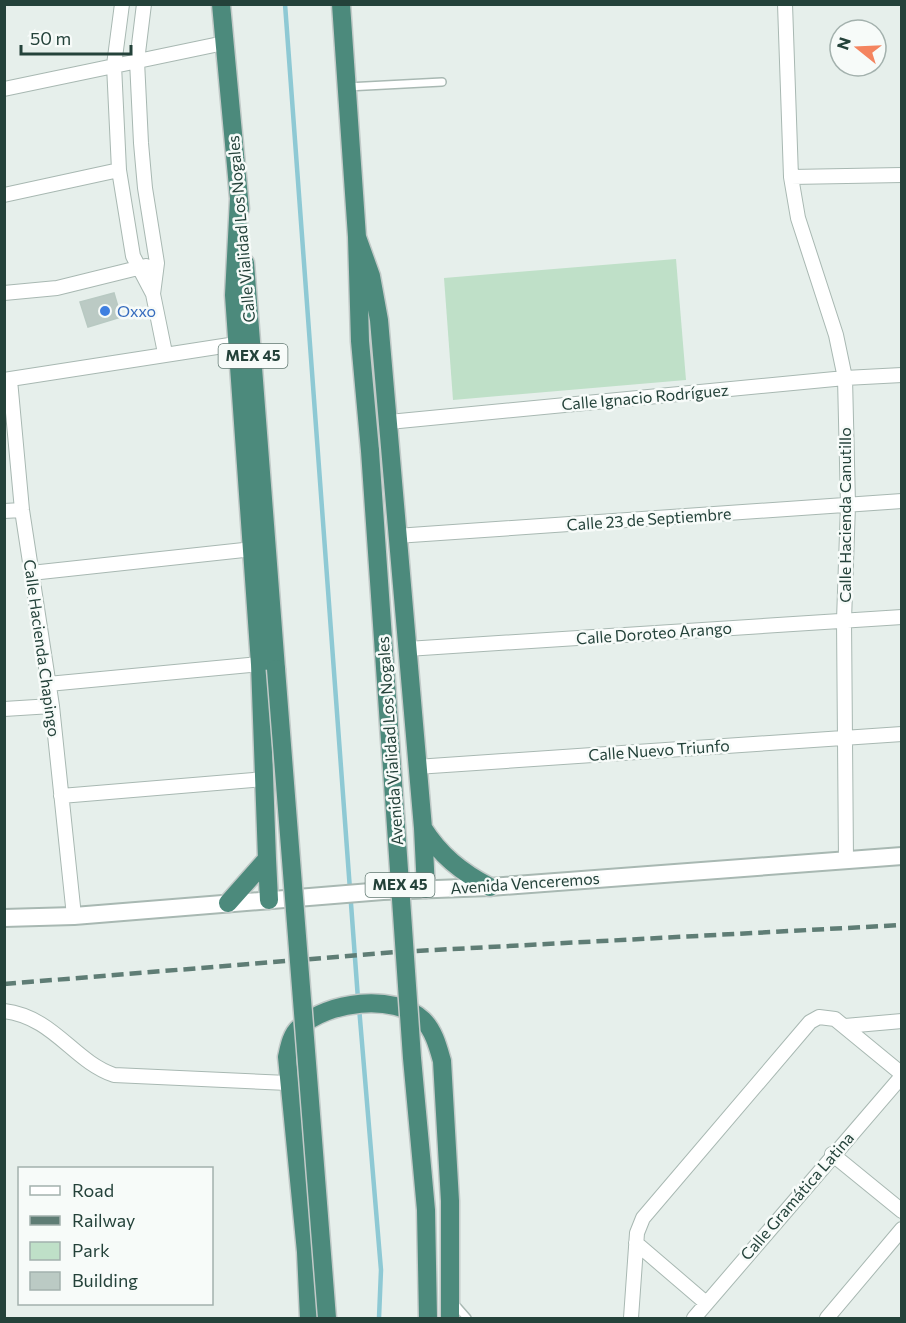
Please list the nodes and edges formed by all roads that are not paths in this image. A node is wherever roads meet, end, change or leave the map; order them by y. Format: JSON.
{"nodes":[{"id":1,"x":122,"y":4,"type":"edge"},
{"id":2,"x":144,"y":4,"type":"edge"},
{"id":3,"x":221,"y":4,"type":"edge"},
{"id":4,"x":341,"y":4,"type":"edge"},
{"id":5,"x":784,"y":4,"type":"edge"},
{"id":6,"x":224,"y":44,"type":"junction"},
{"id":7,"x":137,"y":61,"type":"junction"},
{"id":8,"x":114,"y":65,"type":"junction"},
{"id":9,"x":442,"y":82,"type":"dead end"},
{"id":10,"x":347,"y":87,"type":"junction"},
{"id":11,"x":4,"y":89,"type":"edge"},
{"id":12,"x":119,"y":170,"type":"junction"},
{"id":13,"x":902,"y":175,"type":"edge"},
{"id":14,"x":791,"y":177,"type":"junction"},
{"id":15,"x":4,"y":195,"type":"edge"},
{"id":16,"x":239,"y":199,"type":"junction"},
{"id":17,"x":357,"y":237,"type":"junction"},
{"id":18,"x":157,"y":263,"type":"junction"},
{"id":19,"x":137,"y":268,"type":"junction"},
{"id":20,"x":4,"y":293,"type":"edge"},
{"id":21,"x":153,"y":294,"type":"junction"},
{"id":22,"x":236,"y":344,"type":"junction"},
{"id":23,"x":165,"y":353,"type":"junction"},
{"id":24,"x":902,"y":375,"type":"edge"},
{"id":25,"x":845,"y":378,"type":"junction"},
{"id":26,"x":7,"y":380,"type":"edge"},
{"id":27,"x":388,"y":422,"type":"junction"},
{"id":28,"x":902,"y":501,"type":"edge"},
{"id":29,"x":848,"y":505,"type":"junction"},
{"id":30,"x":22,"y":510,"type":"junction"},
{"id":31,"x":4,"y":512,"type":"edge"},
{"id":32,"x":396,"y":536,"type":"junction"},
{"id":33,"x":253,"y":549,"type":"junction"},
{"id":34,"x":31,"y":573,"type":"junction"},
{"id":35,"x":902,"y":617,"type":"edge"},
{"id":36,"x":844,"y":620,"type":"junction"},
{"id":37,"x":407,"y":649,"type":"junction"},
{"id":38,"x":268,"y":667,"type":"junction"},
{"id":39,"x":48,"y":684,"type":"junction"},
{"id":40,"x":52,"y":706,"type":"junction"},
{"id":41,"x":4,"y":709,"type":"edge"},
{"id":42,"x":902,"y":734,"type":"edge"},
{"id":43,"x":845,"y":738,"type":"junction"},
{"id":44,"x":416,"y":767,"type":"junction"},
{"id":45,"x":264,"y":779,"type":"junction"},
{"id":46,"x":61,"y":796,"type":"junction"},
{"id":47,"x":423,"y":828,"type":"junction"},
{"id":48,"x":902,"y":856,"type":"edge"},
{"id":49,"x":267,"y":859,"type":"junction"},
{"id":50,"x":846,"y":860,"type":"junction"},
{"id":51,"x":490,"y":887,"type":"junction"},
{"id":52,"x":426,"y":889,"type":"junction"},
{"id":53,"x":269,"y":900,"type":"junction"},
{"id":54,"x":228,"y":903,"type":"junction"},
{"id":55,"x":74,"y":916,"type":"junction"},
{"id":56,"x":4,"y":918,"type":"edge"},
{"id":57,"x":4,"y":1011,"type":"edge"},
{"id":58,"x":902,"y":1021,"type":"edge"},
{"id":59,"x":845,"y":1026,"type":"junction"},
{"id":60,"x":902,"y":1075,"type":"edge"},
{"id":61,"x":288,"y":1083,"type":"junction"},
{"id":62,"x":832,"y":1154,"type":"junction"},
{"id":63,"x":902,"y":1211,"type":"edge"},
{"id":64,"x":902,"y":1229,"type":"edge"},
{"id":65,"x":636,"y":1244,"type":"junction"},
{"id":66,"x":451,"y":1299,"type":"junction"},
{"id":67,"x":706,"y":1303,"type":"junction"},
{"id":68,"x":309,"y":1318,"type":"edge"},
{"id":69,"x":327,"y":1318,"type":"edge"},
{"id":70,"x":428,"y":1318,"type":"edge"},
{"id":71,"x":450,"y":1318,"type":"edge"},
{"id":72,"x":467,"y":1318,"type":"edge"},
{"id":73,"x":631,"y":1318,"type":"edge"},
{"id":74,"x":694,"y":1318,"type":"edge"},
{"id":75,"x":827,"y":1318,"type":"edge"}],
"edges":[{"from":1,"to":8,"type":"street"},
{"from":2,"to":7,"type":"street"},
{"from":3,"to":6,"type":"highway","name":"Calle Vialidad Los Nogales","number":"MEX 45"},
{"from":4,"to":10,"type":"highway","number":"MEX 45"},
{"from":5,"to":14,"type":"street","name":"Calle Hacienda Canutillo"},
{"from":6,"to":7,"type":"street"},
{"from":6,"to":16,"type":"highway","name":"Calle Vialidad Los Nogales","number":"MEX 45"},
{"from":7,"to":8,"type":"street"},
{"from":7,"to":18,"type":"street"},
{"from":8,"to":11,"type":"street"},
{"from":8,"to":12,"type":"street"},
{"from":9,"to":10,"type":"lane"},
{"from":10,"to":17,"type":"highway","number":"MEX 45"},
{"from":12,"to":15,"type":"street"},
{"from":12,"to":19,"type":"street"},
{"from":13,"to":14,"type":"street"},
{"from":14,"to":25,"type":"street","name":"Calle Hacienda Canutillo"},
{"from":16,"to":22,"type":"highway"},
{"from":16,"to":38,"type":"highway","name":"Calle Vialidad Los Nogales","number":"MEX 45"},
{"from":17,"to":27,"type":"highway"},
{"from":17,"to":70,"type":"highway","name":"Avenida Vialidad Los Nogales","number":"MEX 45","bridge":true},
{"from":18,"to":19,"type":"street"},
{"from":18,"to":21,"type":"street"},
{"from":19,"to":20,"type":"street"},
{"from":19,"to":21,"type":"street"},
{"from":21,"to":23,"type":"street"},
{"from":22,"to":23,"type":"street"},
{"from":22,"to":33,"type":"highway"},
{"from":23,"to":26,"type":"street"},
{"from":24,"to":25,"type":"street","name":"Calle Ignacio Rodríguez"},
{"from":25,"to":27,"type":"street","name":"Calle Ignacio Rodríguez"},
{"from":25,"to":29,"type":"street","name":"Calle Hacienda Canutillo"},
{"from":26,"to":30,"type":"street","name":"Calle Hacienda Chapingo"},
{"from":27,"to":32,"type":"highway"},
{"from":28,"to":29,"type":"street","name":"Calle 23 de Septiembre"},
{"from":29,"to":32,"type":"street","name":"Calle 23 de Septiembre"},
{"from":29,"to":36,"type":"street","name":"Calle Hacienda Canutillo"},
{"from":30,"to":31,"type":"street"},
{"from":30,"to":34,"type":"street","name":"Calle Hacienda Chapingo"},
{"from":32,"to":37,"type":"highway"},
{"from":33,"to":34,"type":"street"},
{"from":33,"to":38,"type":"highway"},
{"from":34,"to":39,"type":"street","name":"Calle Hacienda Chapingo"},
{"from":35,"to":36,"type":"street","name":"Calle Doroteo Arango"},
{"from":36,"to":37,"type":"street","name":"Calle Doroteo Arango"},
{"from":36,"to":43,"type":"street","name":"Calle Hacienda Canutillo"},
{"from":37,"to":44,"type":"highway"},
{"from":38,"to":39,"type":"street"},
{"from":38,"to":45,"type":"highway"},
{"from":38,"to":69,"type":"highway","number":"MEX 45","bridge":true},
{"from":39,"to":40,"type":"street","name":"Calle Hacienda Chapingo"},
{"from":40,"to":41,"type":"street"},
{"from":40,"to":46,"type":"street","name":"Calle Hacienda Chapingo"},
{"from":42,"to":43,"type":"street","name":"Calle Nuevo Triunfo"},
{"from":43,"to":44,"type":"street","name":"Calle Nuevo Triunfo"},
{"from":43,"to":50,"type":"street","name":"Calle Hacienda Canutillo"},
{"from":44,"to":47,"type":"highway"},
{"from":45,"to":46,"type":"street"},
{"from":45,"to":49,"type":"highway"},
{"from":46,"to":55,"type":"street","name":"Calle Hacienda Chapingo"},
{"from":47,"to":51,"type":"highway"},
{"from":47,"to":52,"type":"highway"},
{"from":48,"to":50,"type":"street","name":"Avenida Venceremos"},
{"from":49,"to":53,"type":"highway"},
{"from":49,"to":54,"type":"highway"},
{"from":50,"to":51,"type":"street","name":"Avenida Venceremos"},
{"from":51,"to":52,"type":"street","name":"Avenida Venceremos"},
{"from":52,"to":53,"type":"street","name":"Avenida Venceremos"},
{"from":53,"to":54,"type":"street","name":"Avenida Venceremos"},
{"from":54,"to":55,"type":"street","name":"Avenida Venceremos"},
{"from":55,"to":56,"type":"street","name":"Avenida Venceremos"},
{"from":57,"to":61,"type":"street"},
{"from":58,"to":59,"type":"street"},
{"from":59,"to":60,"type":"street"},
{"from":59,"to":65,"type":"street"},
{"from":60,"to":62,"type":"street","name":"Calle Gramática Latina"},
{"from":61,"to":66,"type":"highway"},
{"from":61,"to":68,"type":"highway"},
{"from":62,"to":63,"type":"street"},
{"from":62,"to":67,"type":"street","name":"Calle Gramática Latina"},
{"from":64,"to":75,"type":"street"},
{"from":65,"to":67,"type":"street"},
{"from":65,"to":73,"type":"street"},
{"from":66,"to":71,"type":"highway"},
{"from":66,"to":72,"type":"lane"},
{"from":67,"to":74,"type":"street","name":"Calle Gramática Latina"}]}
